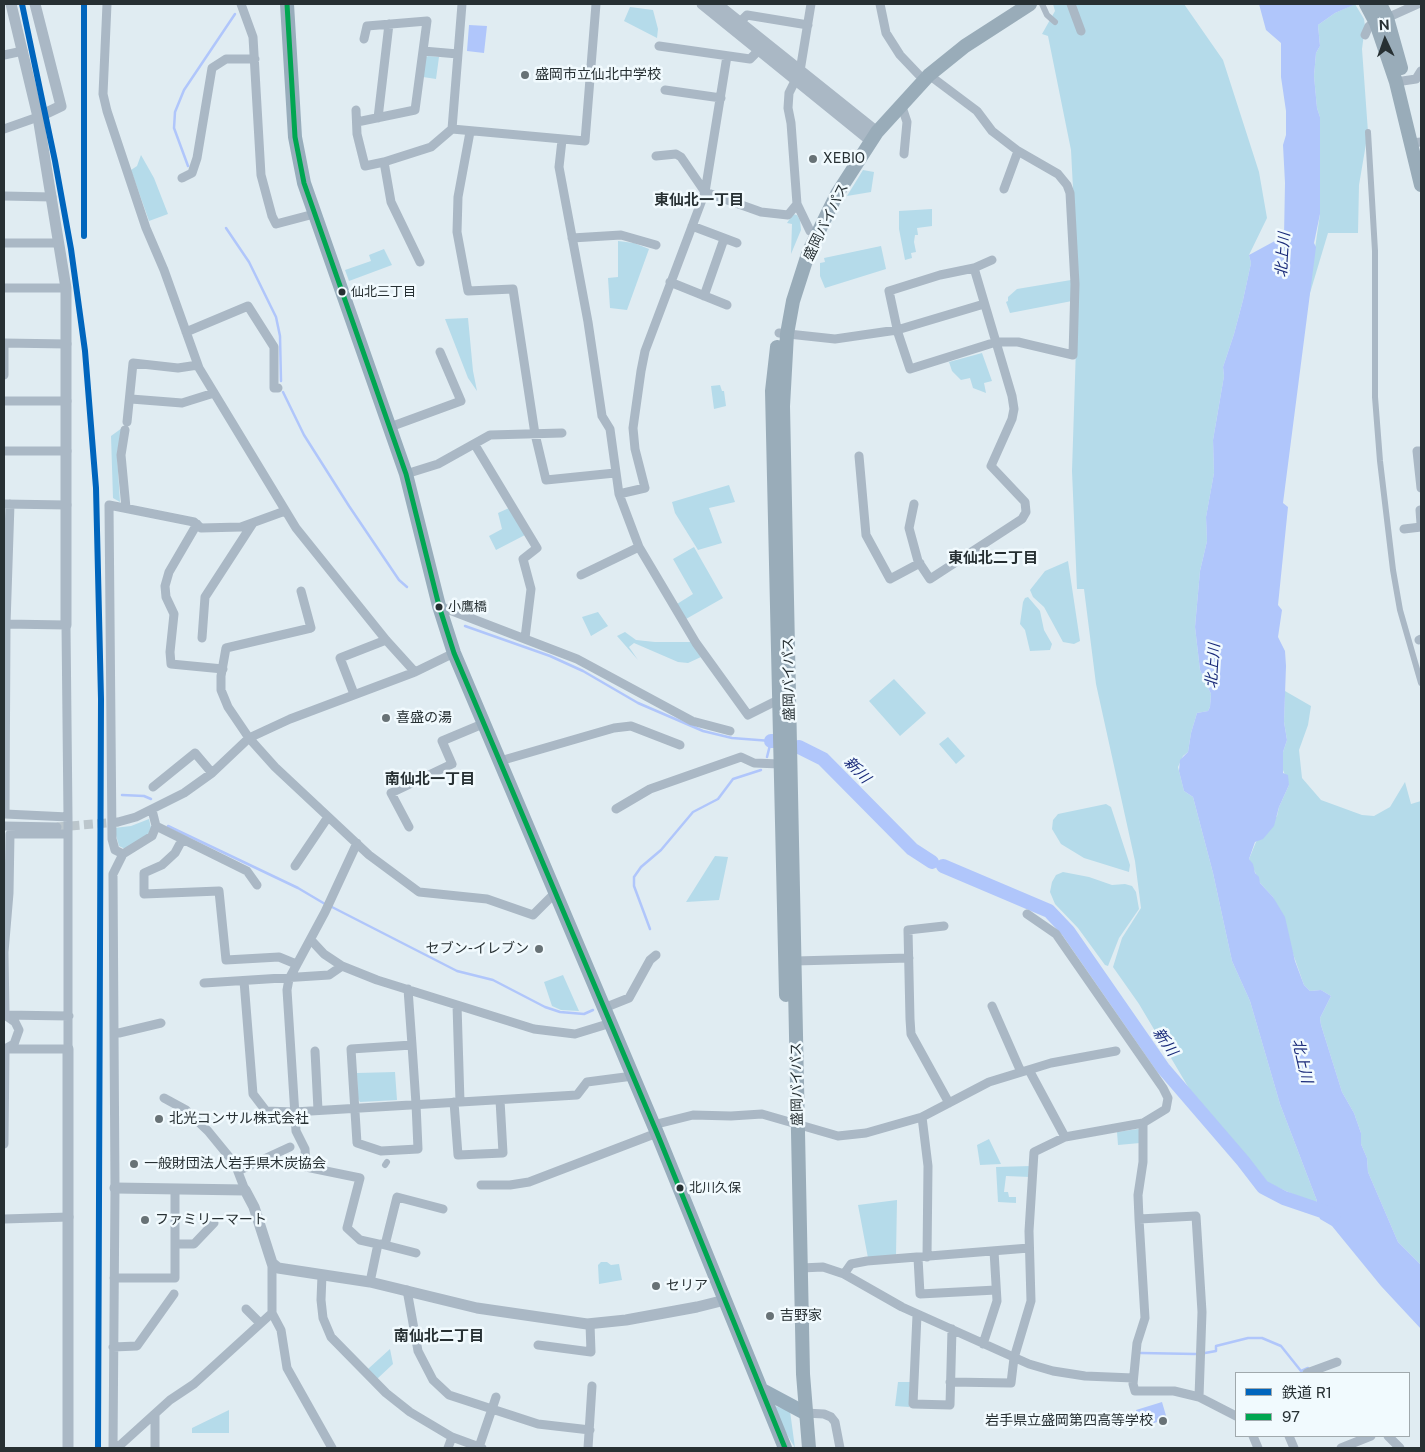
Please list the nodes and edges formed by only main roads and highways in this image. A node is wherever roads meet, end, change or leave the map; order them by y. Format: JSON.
{"nodes":[{"id":1,"x":287,"y":4,"type":"edge"},
{"id":2,"x":1014,"y":4,"type":"edge"},
{"id":3,"x":1030,"y":4,"type":"edge"},
{"id":4,"x":1377,"y":13,"type":"edge"},
{"id":5,"x":924,"y":75,"type":"junction"},
{"id":6,"x":870,"y":134,"type":"junction"},
{"id":7,"x":1418,"y":143,"type":"edge"},
{"id":8,"x":1421,"y":185,"type":"edge"},
{"id":9,"x":783,"y":334,"type":"junction"},
{"id":10,"x":790,"y":1121,"type":"junction"},
{"id":11,"x":762,"y":1390,"type":"junction"},
{"id":12,"x":800,"y":1411,"type":"junction"},
{"id":13,"x":785,"y":1448,"type":"edge"},
{"id":14,"x":800,"y":1448,"type":"edge"},
{"id":15,"x":808,"y":1448,"type":"edge"}],
"edges":[{"from":1,"to":11,"type":"main road"},
{"from":2,"to":5,"type":"highway","name":"盛岡バイパス"},
{"from":3,"to":5,"type":"highway","name":"盛岡バイパス"},
{"from":4,"to":7,"type":"highway"},
{"from":5,"to":6,"type":"highway","name":"盛岡バイパス"},
{"from":5,"to":6,"type":"highway","name":"盛岡バイパス"},
{"from":6,"to":9,"type":"highway","name":"盛岡バイパス"},
{"from":6,"to":9,"type":"highway","name":"盛岡バイパス"},
{"from":7,"to":8,"type":"highway"},
{"from":9,"to":10,"type":"highway","name":"盛岡バイパス"},
{"from":9,"to":10,"type":"highway","name":"盛岡バイパス"},
{"from":10,"to":12,"type":"highway","name":"盛岡バイパス"},
{"from":10,"to":12,"type":"highway","name":"盛岡バイパス"},
{"from":11,"to":12,"type":"main road"},
{"from":11,"to":13,"type":"main road"},
{"from":12,"to":14,"type":"highway","name":"盛岡バイパス"},
{"from":12,"to":15,"type":"highway","name":"盛岡バイパス"}]}
